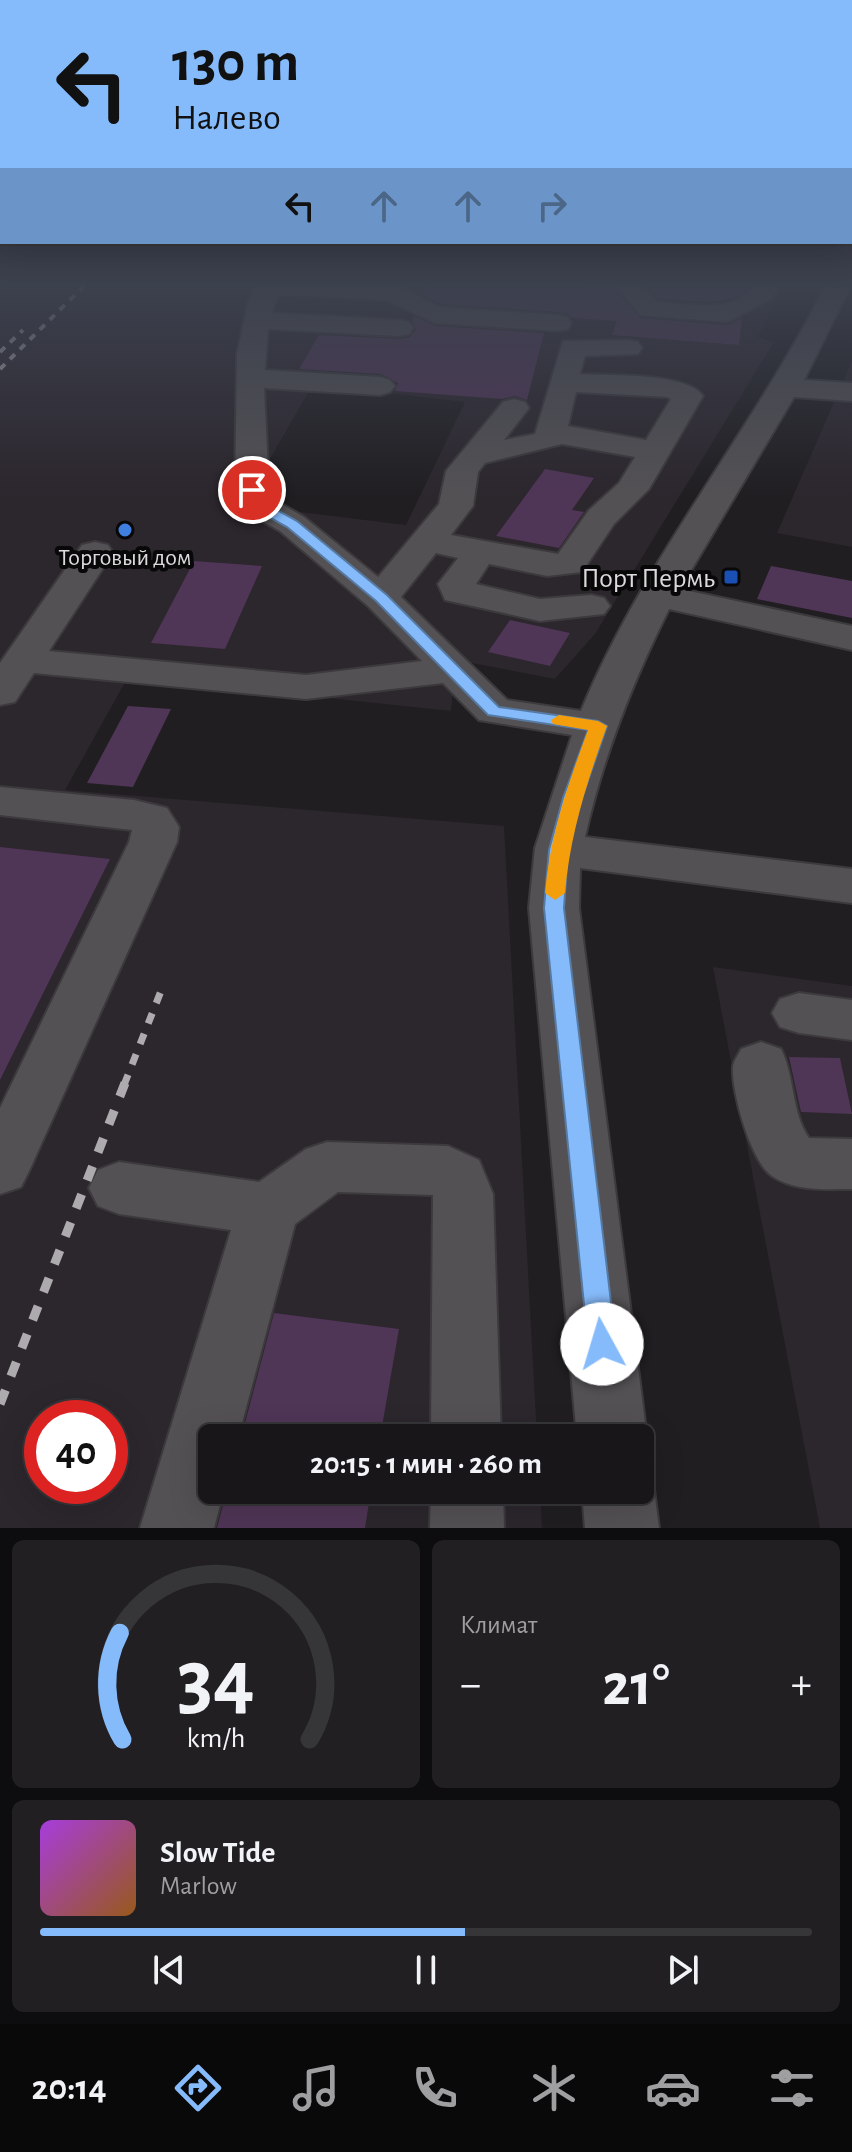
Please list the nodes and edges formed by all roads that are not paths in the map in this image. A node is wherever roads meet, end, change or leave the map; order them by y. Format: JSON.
{"nodes":[{"id":1,"x":255,"y":354,"type":"edge"},
{"id":2,"x":571,"y":354,"type":"edge"},
{"id":3,"x":802,"y":354,"type":"edge"},
{"id":4,"x":251,"y":378,"type":"junction"},
{"id":5,"x":564,"y":382,"type":"junction"},
{"id":6,"x":380,"y":386,"type":"dead end"},
{"id":7,"x":784,"y":388,"type":"junction"},
{"id":8,"x":852,"y":392,"type":"edge"},
{"id":9,"x":514,"y":408,"type":"dead end"},
{"id":10,"x":553,"y":433,"type":"junction"},
{"id":11,"x":656,"y":451,"type":"junction"},
{"id":12,"x":475,"y":456,"type":"junction"},
{"id":13,"x":428,"y":541,"type":"junction"},
{"id":14,"x":480,"y":552,"type":"junction"},
{"id":15,"x":95,"y":553,"type":"dead end"},
{"id":16,"x":657,"y":595,"type":"junction"},
{"id":17,"x":381,"y":598,"type":"junction"},
{"id":18,"x":591,"y":606,"type":"dead end"},
{"id":19,"x":852,"y":638,"type":"edge"},
{"id":20,"x":13,"y":670,"type":"edge"},
{"id":21,"x":453,"y":670,"type":"junction"},
{"id":22,"x":598,"y":726,"type":"junction"},
{"id":23,"x":0,"y":801,"type":"edge"},
{"id":24,"x":559,"y":850,"type":"junction"},
{"id":25,"x":852,"y":886,"type":"edge"},
{"id":26,"x":799,"y":1013,"type":"dead end"},
{"id":27,"x":852,"y":1020,"type":"edge"},
{"id":28,"x":761,"y":1064,"type":"dead end"},
{"id":29,"x":852,"y":1164,"type":"edge"},
{"id":30,"x":0,"y":1169,"type":"edge"},
{"id":31,"x":119,"y":1188,"type":"dead end"},
{"id":32,"x":268,"y":1209,"type":"junction"},
{"id":33,"x":466,"y":1424,"type":"edge"},
{"id":34,"x":610,"y":1424,"type":"edge"},
{"id":35,"x":467,"y":1504,"type":"edge"},
{"id":36,"x":619,"y":1504,"type":"edge"},
{"id":37,"x":177,"y":1528,"type":"edge"},
{"id":38,"x":467,"y":1528,"type":"edge"},
{"id":39,"x":622,"y":1528,"type":"edge"}],
"edges":[{"from":1,"to":4,"type":"street"},
{"from":2,"to":5,"type":"street"},
{"from":3,"to":7,"type":"street"},
{"from":4,"to":6,"type":"street"},
{"from":4,"to":17,"type":"street"},
{"from":5,"to":10,"type":"street"},
{"from":5,"to":11,"type":"street"},
{"from":7,"to":8,"type":"street"},
{"from":7,"to":16,"type":"street"},
{"from":9,"to":12,"type":"street"},
{"from":10,"to":11,"type":"street"},
{"from":10,"to":12,"type":"street"},
{"from":11,"to":14,"type":"street"},
{"from":12,"to":13,"type":"street"},
{"from":13,"to":14,"type":"street"},
{"from":13,"to":17,"type":"street"},
{"from":14,"to":18,"type":"street"},
{"from":15,"to":20,"type":"street"},
{"from":16,"to":19,"type":"street"},
{"from":16,"to":22,"type":"street"},
{"from":17,"to":21,"type":"street"},
{"from":20,"to":21,"type":"street"},
{"from":21,"to":22,"type":"street"},
{"from":22,"to":24,"type":"street"},
{"from":23,"to":30,"type":"street"},
{"from":24,"to":25,"type":"street"},
{"from":24,"to":34,"type":"street"},
{"from":26,"to":27,"type":"street"},
{"from":28,"to":29,"type":"street"},
{"from":31,"to":32,"type":"street"},
{"from":32,"to":33,"type":"street"},
{"from":32,"to":37,"type":"street"},
{"from":35,"to":38,"type":"street"},
{"from":36,"to":39,"type":"street"}]}
